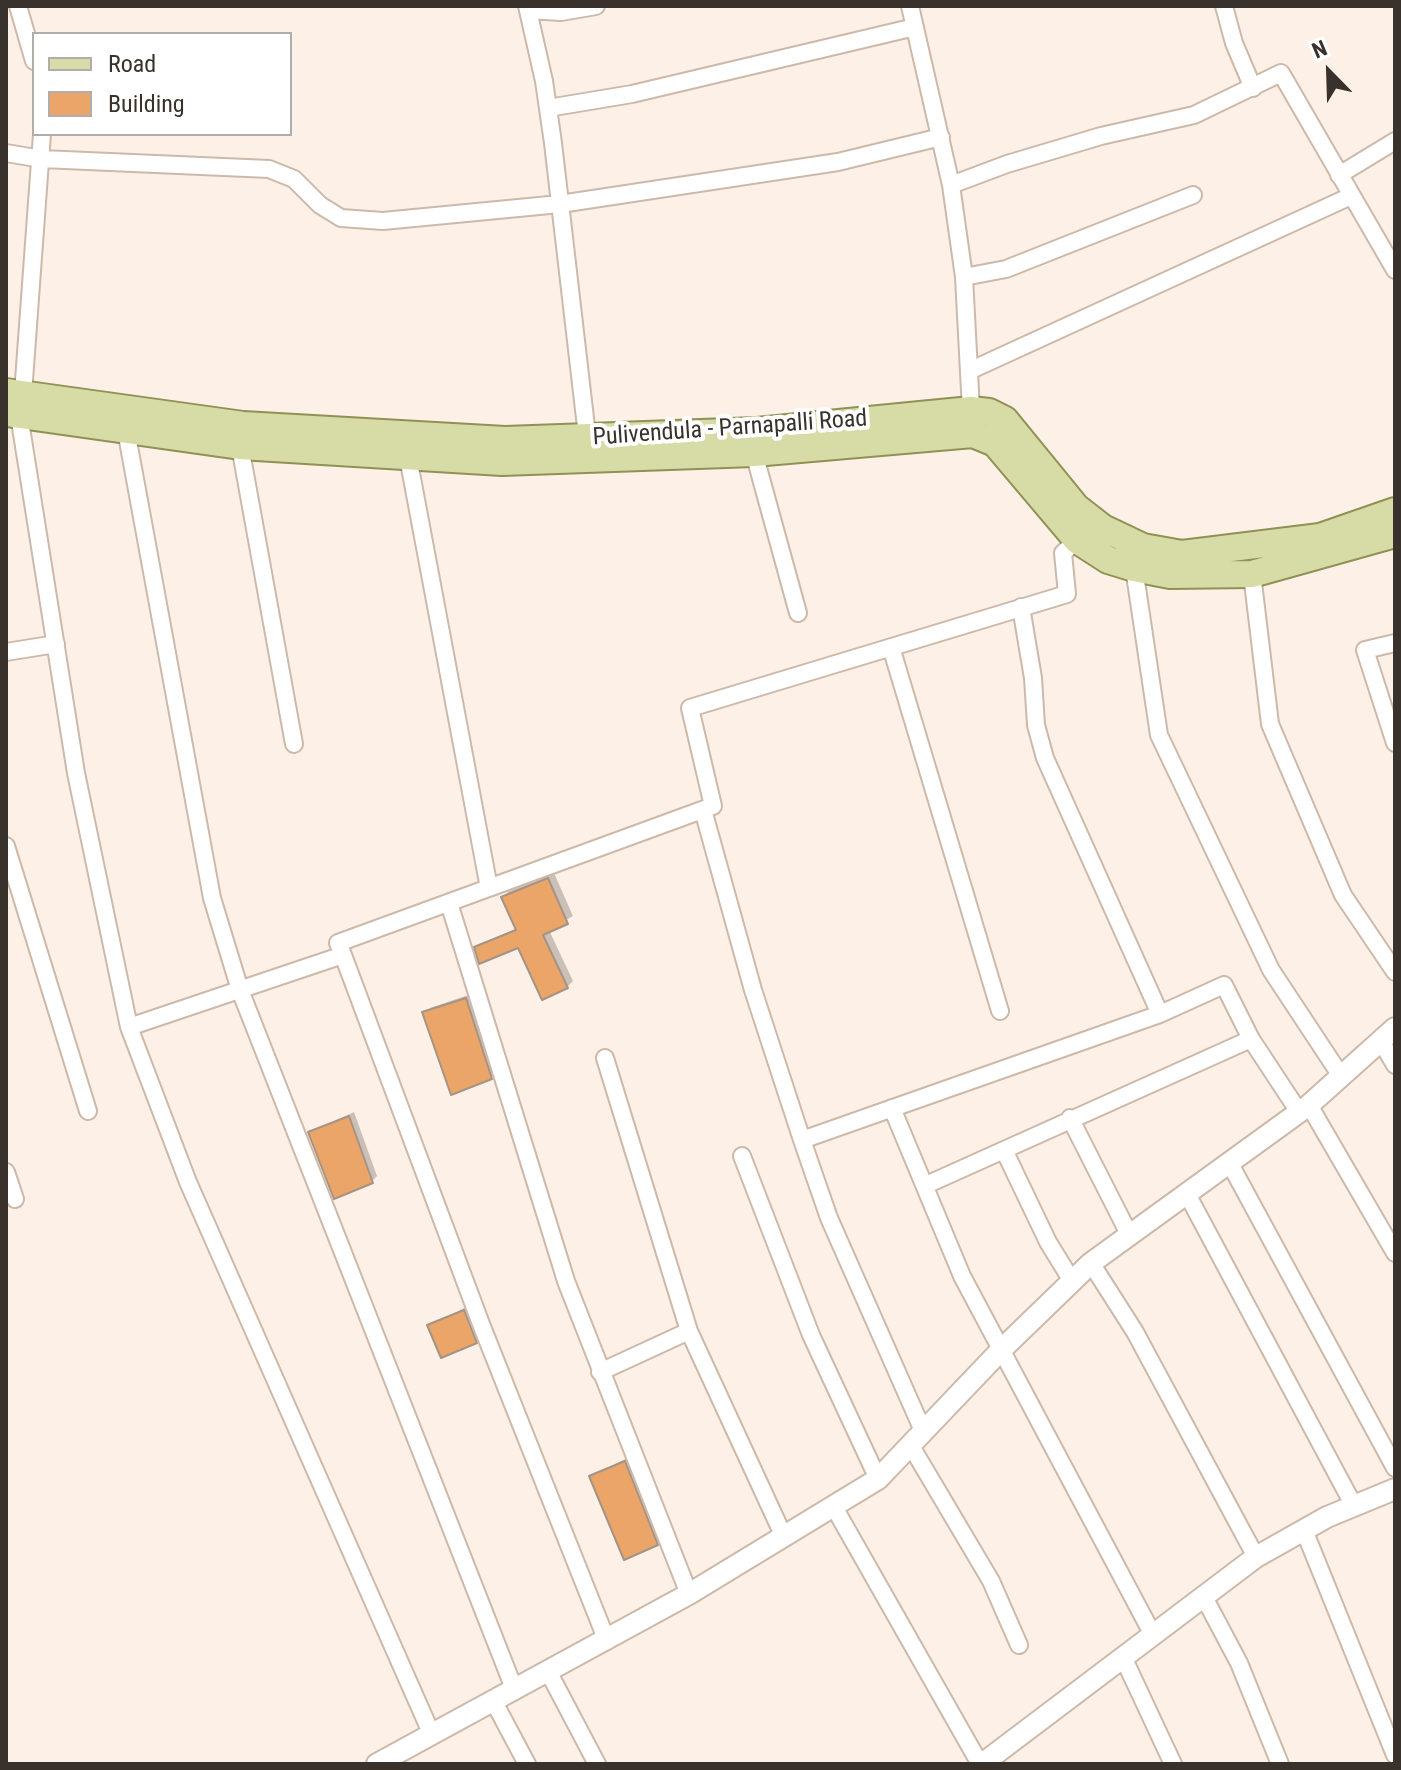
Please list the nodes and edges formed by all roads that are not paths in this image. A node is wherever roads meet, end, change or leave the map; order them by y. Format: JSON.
{"nodes":[{"id":1,"x":596,"y":6,"type":"edge"},
{"id":2,"x":910,"y":6,"type":"edge"},
{"id":3,"x":1224,"y":6,"type":"edge"},
{"id":4,"x":527,"y":8,"type":"edge"},
{"id":5,"x":14,"y":10,"type":"edge"},
{"id":6,"x":915,"y":27,"type":"junction"},
{"id":7,"x":32,"y":56,"type":"edge"},
{"id":8,"x":1253,"y":88,"type":"junction"},
{"id":9,"x":548,"y":108,"type":"junction"},
{"id":10,"x":42,"y":136,"type":"edge"},
{"id":11,"x":941,"y":137,"type":"junction"},
{"id":12,"x":1395,"y":141,"type":"edge"},
{"id":13,"x":6,"y":153,"type":"edge"},
{"id":14,"x":42,"y":159,"type":"junction"},
{"id":15,"x":1339,"y":175,"type":"junction"},
{"id":16,"x":951,"y":185,"type":"junction"},
{"id":17,"x":1193,"y":195,"type":"dead end"},
{"id":18,"x":1351,"y":196,"type":"junction"},
{"id":19,"x":560,"y":204,"type":"junction"},
{"id":20,"x":1395,"y":270,"type":"edge"},
{"id":21,"x":964,"y":277,"type":"junction"},
{"id":22,"x":969,"y":371,"type":"junction"},
{"id":23,"x":13,"y":404,"type":"edge"},
{"id":24,"x":972,"y":422,"type":"junction"},
{"id":25,"x":126,"y":430,"type":"junction"},
{"id":26,"x":240,"y":446,"type":"junction"},
{"id":27,"x":588,"y":449,"type":"junction"},
{"id":28,"x":754,"y":453,"type":"junction"},
{"id":29,"x":408,"y":457,"type":"junction"},
{"id":30,"x":1394,"y":533,"type":"edge"},
{"id":31,"x":1077,"y":540,"type":"junction"},
{"id":32,"x":1134,"y":568,"type":"junction"},
{"id":33,"x":1252,"y":574,"type":"junction"},
{"id":34,"x":1021,"y":607,"type":"junction"},
{"id":35,"x":798,"y":613,"type":"dead end"},
{"id":36,"x":1395,"y":643,"type":"edge"},
{"id":37,"x":56,"y":644,"type":"junction"},
{"id":38,"x":891,"y":647,"type":"junction"},
{"id":39,"x":6,"y":652,"type":"edge"},
{"id":40,"x":1395,"y":743,"type":"edge"},
{"id":41,"x":294,"y":744,"type":"dead end"},
{"id":42,"x":703,"y":810,"type":"junction"},
{"id":43,"x":6,"y":846,"type":"edge"},
{"id":44,"x":489,"y":888,"type":"junction"},
{"id":45,"x":449,"y":903,"type":"junction"},
{"id":46,"x":343,"y":955,"type":"junction"},
{"id":47,"x":1395,"y":972,"type":"edge"},
{"id":48,"x":240,"y":990,"type":"junction"},
{"id":49,"x":1000,"y":1011,"type":"dead end"},
{"id":50,"x":1160,"y":1014,"type":"junction"},
{"id":51,"x":129,"y":1027,"type":"junction"},
{"id":52,"x":1388,"y":1034,"type":"edge"},
{"id":53,"x":1251,"y":1039,"type":"junction"},
{"id":54,"x":605,"y":1058,"type":"dead end"},
{"id":55,"x":1395,"y":1065,"type":"edge"},
{"id":56,"x":1341,"y":1076,"type":"junction"},
{"id":57,"x":892,"y":1108,"type":"junction"},
{"id":58,"x":1304,"y":1108,"type":"junction"},
{"id":59,"x":88,"y":1111,"type":"dead end"},
{"id":60,"x":1070,"y":1118,"type":"junction"},
{"id":61,"x":802,"y":1140,"type":"junction"},
{"id":62,"x":1004,"y":1150,"type":"junction"},
{"id":63,"x":742,"y":1156,"type":"dead end"},
{"id":64,"x":1229,"y":1162,"type":"junction"},
{"id":65,"x":6,"y":1172,"type":"edge"},
{"id":66,"x":926,"y":1185,"type":"junction"},
{"id":67,"x":1186,"y":1192,"type":"junction"},
{"id":68,"x":15,"y":1199,"type":"dead end"},
{"id":69,"x":1129,"y":1234,"type":"junction"},
{"id":70,"x":1395,"y":1253,"type":"edge"},
{"id":71,"x":1091,"y":1263,"type":"junction"},
{"id":72,"x":1072,"y":1281,"type":"junction"},
{"id":73,"x":689,"y":1331,"type":"junction"},
{"id":74,"x":1001,"y":1350,"type":"junction"},
{"id":75,"x":600,"y":1372,"type":"junction"},
{"id":76,"x":917,"y":1439,"type":"junction"},
{"id":77,"x":1395,"y":1468,"type":"edge"},
{"id":78,"x":878,"y":1479,"type":"junction"},
{"id":79,"x":1395,"y":1489,"type":"edge"},
{"id":80,"x":1354,"y":1506,"type":"junction"},
{"id":81,"x":834,"y":1507,"type":"junction"},
{"id":82,"x":1304,"y":1530,"type":"junction"},
{"id":83,"x":784,"y":1537,"type":"junction"},
{"id":84,"x":1256,"y":1557,"type":"junction"},
{"id":85,"x":689,"y":1594,"type":"junction"},
{"id":86,"x":1204,"y":1597,"type":"junction"},
{"id":87,"x":1153,"y":1635,"type":"junction"},
{"id":88,"x":607,"y":1641,"type":"junction"},
{"id":89,"x":1019,"y":1645,"type":"dead end"},
{"id":90,"x":1123,"y":1657,"type":"junction"},
{"id":91,"x":549,"y":1673,"type":"junction"},
{"id":92,"x":515,"y":1691,"type":"junction"},
{"id":93,"x":494,"y":1702,"type":"junction"},
{"id":94,"x":432,"y":1735,"type":"junction"},
{"id":95,"x":1395,"y":1755,"type":"edge"},
{"id":96,"x":377,"y":1764,"type":"edge"},
{"id":97,"x":527,"y":1764,"type":"edge"},
{"id":98,"x":597,"y":1764,"type":"edge"},
{"id":99,"x":981,"y":1764,"type":"edge"},
{"id":100,"x":1173,"y":1764,"type":"edge"},
{"id":101,"x":1280,"y":1764,"type":"edge"}],
"edges":[{"from":1,"to":4,"type":"street"},
{"from":2,"to":6,"type":"street"},
{"from":3,"to":8,"type":"street"},
{"from":4,"to":9,"type":"street"},
{"from":5,"to":7,"type":"street"},
{"from":6,"to":9,"type":"street"},
{"from":6,"to":11,"type":"street"},
{"from":8,"to":15,"type":"street"},
{"from":8,"to":16,"type":"street"},
{"from":9,"to":19,"type":"street"},
{"from":10,"to":14,"type":"street"},
{"from":11,"to":16,"type":"street"},
{"from":11,"to":19,"type":"street"},
{"from":12,"to":15,"type":"street"},
{"from":13,"to":14,"type":"street"},
{"from":14,"to":19,"type":"street"},
{"from":14,"to":23,"type":"street"},
{"from":15,"to":18,"type":"street"},
{"from":16,"to":21,"type":"street"},
{"from":17,"to":21,"type":"street"},
{"from":18,"to":20,"type":"street"},
{"from":18,"to":22,"type":"street"},
{"from":19,"to":27,"type":"street"},
{"from":21,"to":22,"type":"street"},
{"from":22,"to":24,"type":"street"},
{"from":23,"to":25,"type":"main road","name":"Pulivendula - Parnapalli Road"},
{"from":23,"to":27,"type":"main road","name":"Pulivendula - Parnapalli Road"},
{"from":23,"to":37,"type":"street"},
{"from":24,"to":27,"type":"main road","name":"Pulivendula - Parnapalli Road"},
{"from":24,"to":28,"type":"main road","name":"Pulivendula - Parnapalli Road"},
{"from":24,"to":30,"type":"main road","name":"Pulivendula - Parnapalli Road"},
{"from":24,"to":31,"type":"main road","name":"Pulivendula - Parnapalli Road"},
{"from":25,"to":26,"type":"main road","name":"Pulivendula - Parnapalli Road"},
{"from":25,"to":48,"type":"street"},
{"from":26,"to":29,"type":"main road","name":"Pulivendula - Parnapalli Road"},
{"from":26,"to":41,"type":"street"},
{"from":27,"to":28,"type":"main road","name":"Pulivendula - Parnapalli Road"},
{"from":27,"to":29,"type":"main road","name":"Pulivendula - Parnapalli Road"},
{"from":28,"to":35,"type":"street"},
{"from":29,"to":44,"type":"street"},
{"from":30,"to":33,"type":"main road","name":"Pulivendula - Parnapalli Road"},
{"from":31,"to":32,"type":"main road","name":"Pulivendula - Parnapalli Road"},
{"from":31,"to":34,"type":"street"},
{"from":32,"to":33,"type":"main road","name":"Pulivendula - Parnapalli Road"},
{"from":32,"to":56,"type":"street"},
{"from":33,"to":47,"type":"street"},
{"from":34,"to":38,"type":"street"},
{"from":34,"to":50,"type":"street"},
{"from":36,"to":40,"type":"street"},
{"from":37,"to":39,"type":"street"},
{"from":37,"to":51,"type":"street"},
{"from":38,"to":42,"type":"street"},
{"from":38,"to":49,"type":"street"},
{"from":42,"to":44,"type":"street"},
{"from":42,"to":61,"type":"street"},
{"from":43,"to":59,"type":"street"},
{"from":44,"to":45,"type":"street"},
{"from":45,"to":46,"type":"street"},
{"from":45,"to":75,"type":"street"},
{"from":46,"to":48,"type":"street"},
{"from":46,"to":88,"type":"street"},
{"from":48,"to":51,"type":"street"},
{"from":48,"to":92,"type":"street"},
{"from":50,"to":53,"type":"street"},
{"from":50,"to":57,"type":"street"},
{"from":51,"to":94,"type":"street"},
{"from":52,"to":55,"type":"street"},
{"from":52,"to":56,"type":"street"},
{"from":53,"to":58,"type":"street"},
{"from":53,"to":60,"type":"street"},
{"from":54,"to":73,"type":"street"},
{"from":56,"to":58,"type":"street"},
{"from":57,"to":61,"type":"street"},
{"from":57,"to":66,"type":"street"},
{"from":58,"to":64,"type":"street"},
{"from":58,"to":70,"type":"street"},
{"from":60,"to":62,"type":"street"},
{"from":60,"to":69,"type":"street"},
{"from":61,"to":76,"type":"street"},
{"from":62,"to":66,"type":"street"},
{"from":62,"to":72,"type":"street"},
{"from":63,"to":78,"type":"street"},
{"from":64,"to":67,"type":"street"},
{"from":64,"to":77,"type":"street"},
{"from":65,"to":68,"type":"street"},
{"from":66,"to":74,"type":"street"},
{"from":67,"to":69,"type":"street"},
{"from":67,"to":80,"type":"street"},
{"from":69,"to":71,"type":"street"},
{"from":71,"to":72,"type":"street"},
{"from":71,"to":84,"type":"street"},
{"from":72,"to":74,"type":"street"},
{"from":73,"to":75,"type":"street"},
{"from":73,"to":83,"type":"street"},
{"from":74,"to":76,"type":"street"},
{"from":74,"to":87,"type":"street"},
{"from":75,"to":85,"type":"street"},
{"from":76,"to":78,"type":"street"},
{"from":76,"to":89,"type":"street"},
{"from":78,"to":81,"type":"street"},
{"from":79,"to":80,"type":"street"},
{"from":80,"to":82,"type":"street"},
{"from":81,"to":83,"type":"street"},
{"from":81,"to":99,"type":"street"},
{"from":82,"to":84,"type":"street"},
{"from":82,"to":95,"type":"street"},
{"from":83,"to":85,"type":"street"},
{"from":84,"to":86,"type":"street"},
{"from":85,"to":88,"type":"street"},
{"from":86,"to":87,"type":"street"},
{"from":86,"to":101,"type":"street"},
{"from":87,"to":90,"type":"street"},
{"from":88,"to":91,"type":"street"},
{"from":90,"to":99,"type":"street"},
{"from":90,"to":100,"type":"street"},
{"from":91,"to":92,"type":"street"},
{"from":91,"to":98,"type":"street"},
{"from":92,"to":93,"type":"street"},
{"from":93,"to":94,"type":"street"},
{"from":93,"to":97,"type":"street"},
{"from":94,"to":96,"type":"street"}]}
